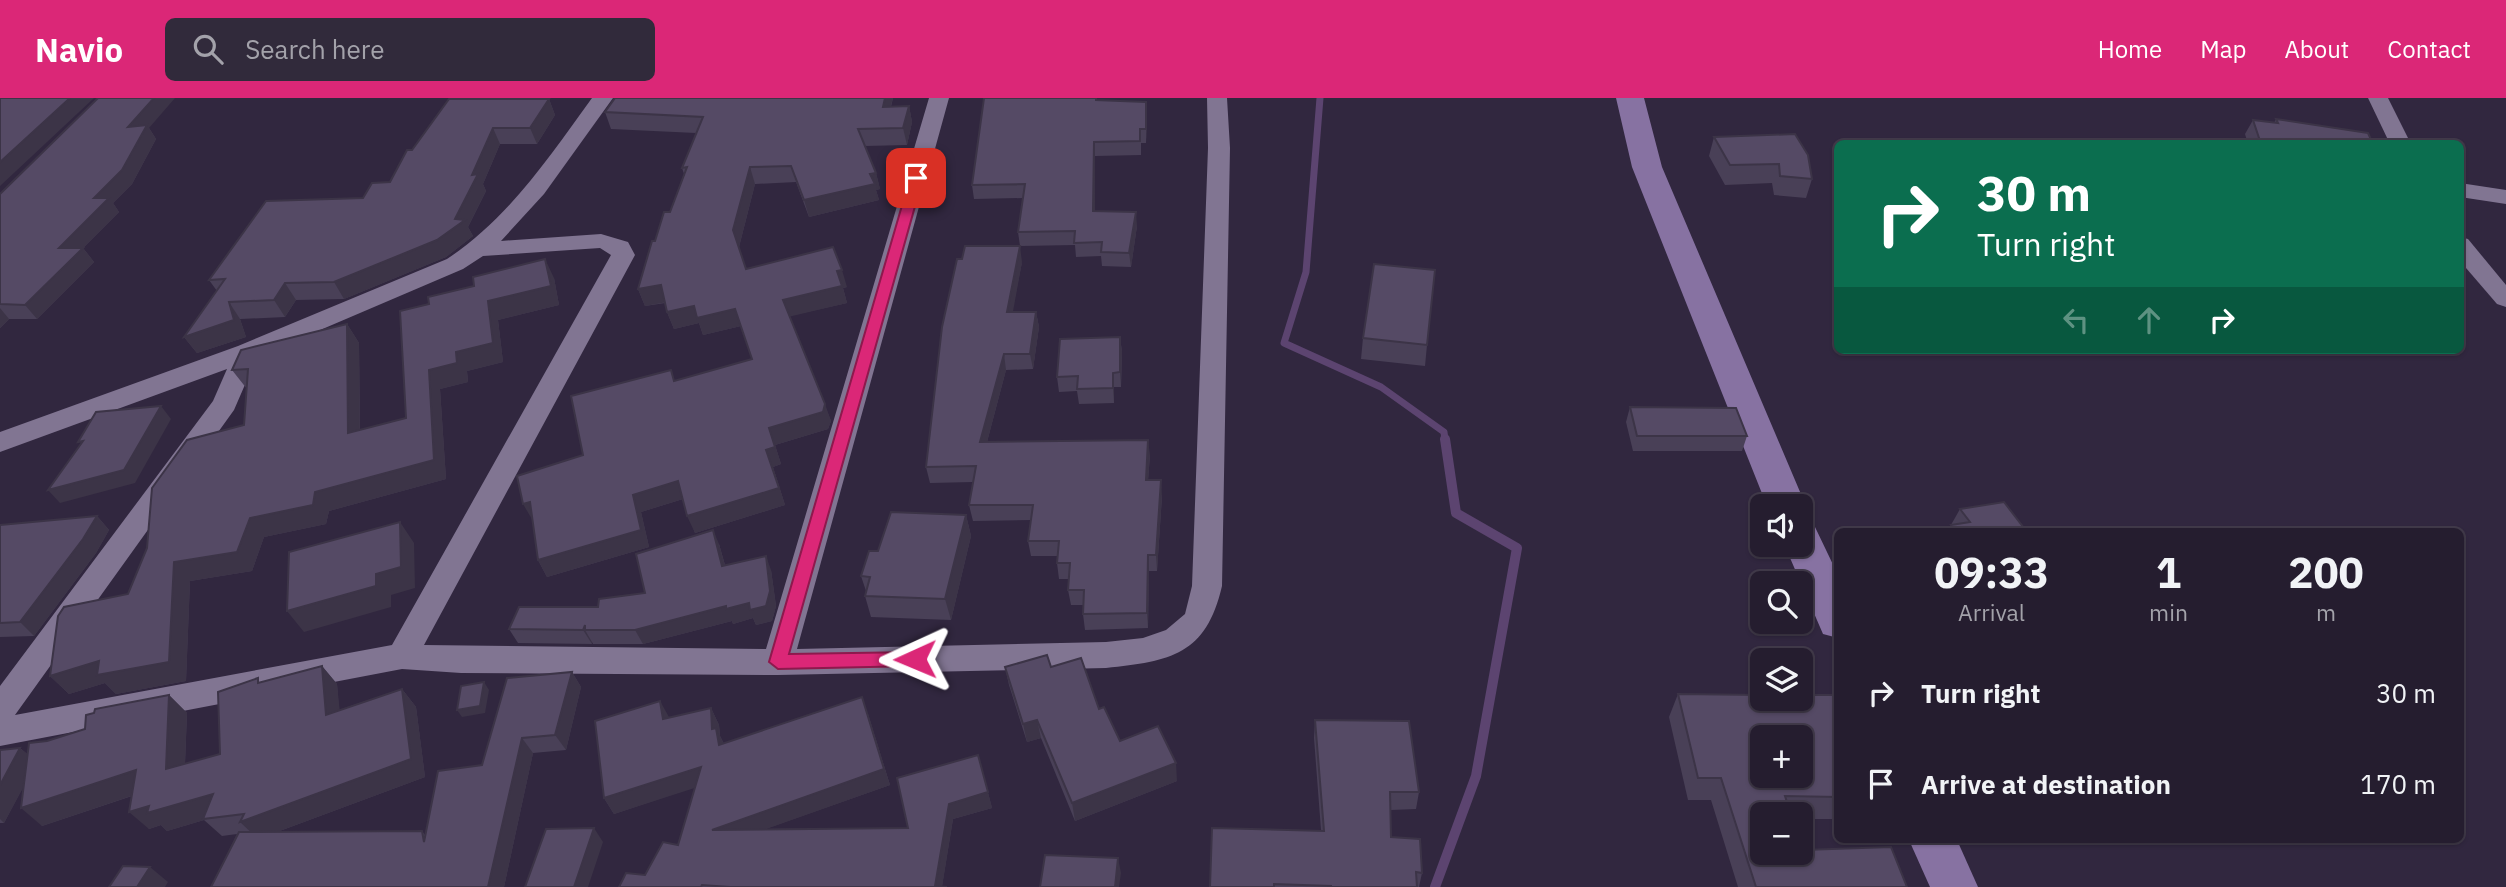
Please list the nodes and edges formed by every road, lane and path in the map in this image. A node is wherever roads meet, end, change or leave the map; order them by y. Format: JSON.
{"nodes":[{"id":1,"x":603,"y":98,"type":"edge"},
{"id":2,"x":940,"y":98,"type":"edge"},
{"id":3,"x":1217,"y":98,"type":"edge"},
{"id":4,"x":1630,"y":98,"type":"edge"},
{"id":5,"x":2378,"y":98,"type":"edge"},
{"id":6,"x":2399,"y":140,"type":"edge"},
{"id":7,"x":2464,"y":191,"type":"edge"},
{"id":8,"x":2506,"y":198,"type":"edge"},
{"id":9,"x":482,"y":249,"type":"junction"},
{"id":10,"x":2464,"y":249,"type":"edge"},
{"id":11,"x":2506,"y":299,"type":"edge"},
{"id":12,"x":247,"y":352,"type":"junction"},
{"id":13,"x":0,"y":442,"type":"edge"},
{"id":14,"x":1782,"y":494,"type":"edge"},
{"id":15,"x":1809,"y":557,"type":"edge"},
{"id":16,"x":1834,"y":613,"type":"edge"},
{"id":17,"x":402,"y":656,"type":"junction"},
{"id":18,"x":778,"y":662,"type":"junction"},
{"id":19,"x":0,"y":711,"type":"edge"},
{"id":20,"x":0,"y":732,"type":"edge"},
{"id":21,"x":1934,"y":843,"type":"edge"},
{"id":22,"x":1954,"y":887,"type":"edge"}],
"edges":[{"from":1,"to":9,"type":"street"},
{"from":2,"to":18,"type":"street"},
{"from":3,"to":18,"type":"street"},
{"from":4,"to":14,"type":"street"},
{"from":5,"to":6,"type":"street"},
{"from":7,"to":8,"type":"street"},
{"from":9,"to":12,"type":"street"},
{"from":9,"to":17,"type":"street"},
{"from":10,"to":11,"type":"street"},
{"from":12,"to":13,"type":"street"},
{"from":12,"to":19,"type":"street"},
{"from":15,"to":16,"type":"street"},
{"from":17,"to":18,"type":"street"},
{"from":17,"to":20,"type":"street"},
{"from":21,"to":22,"type":"street"}]}
